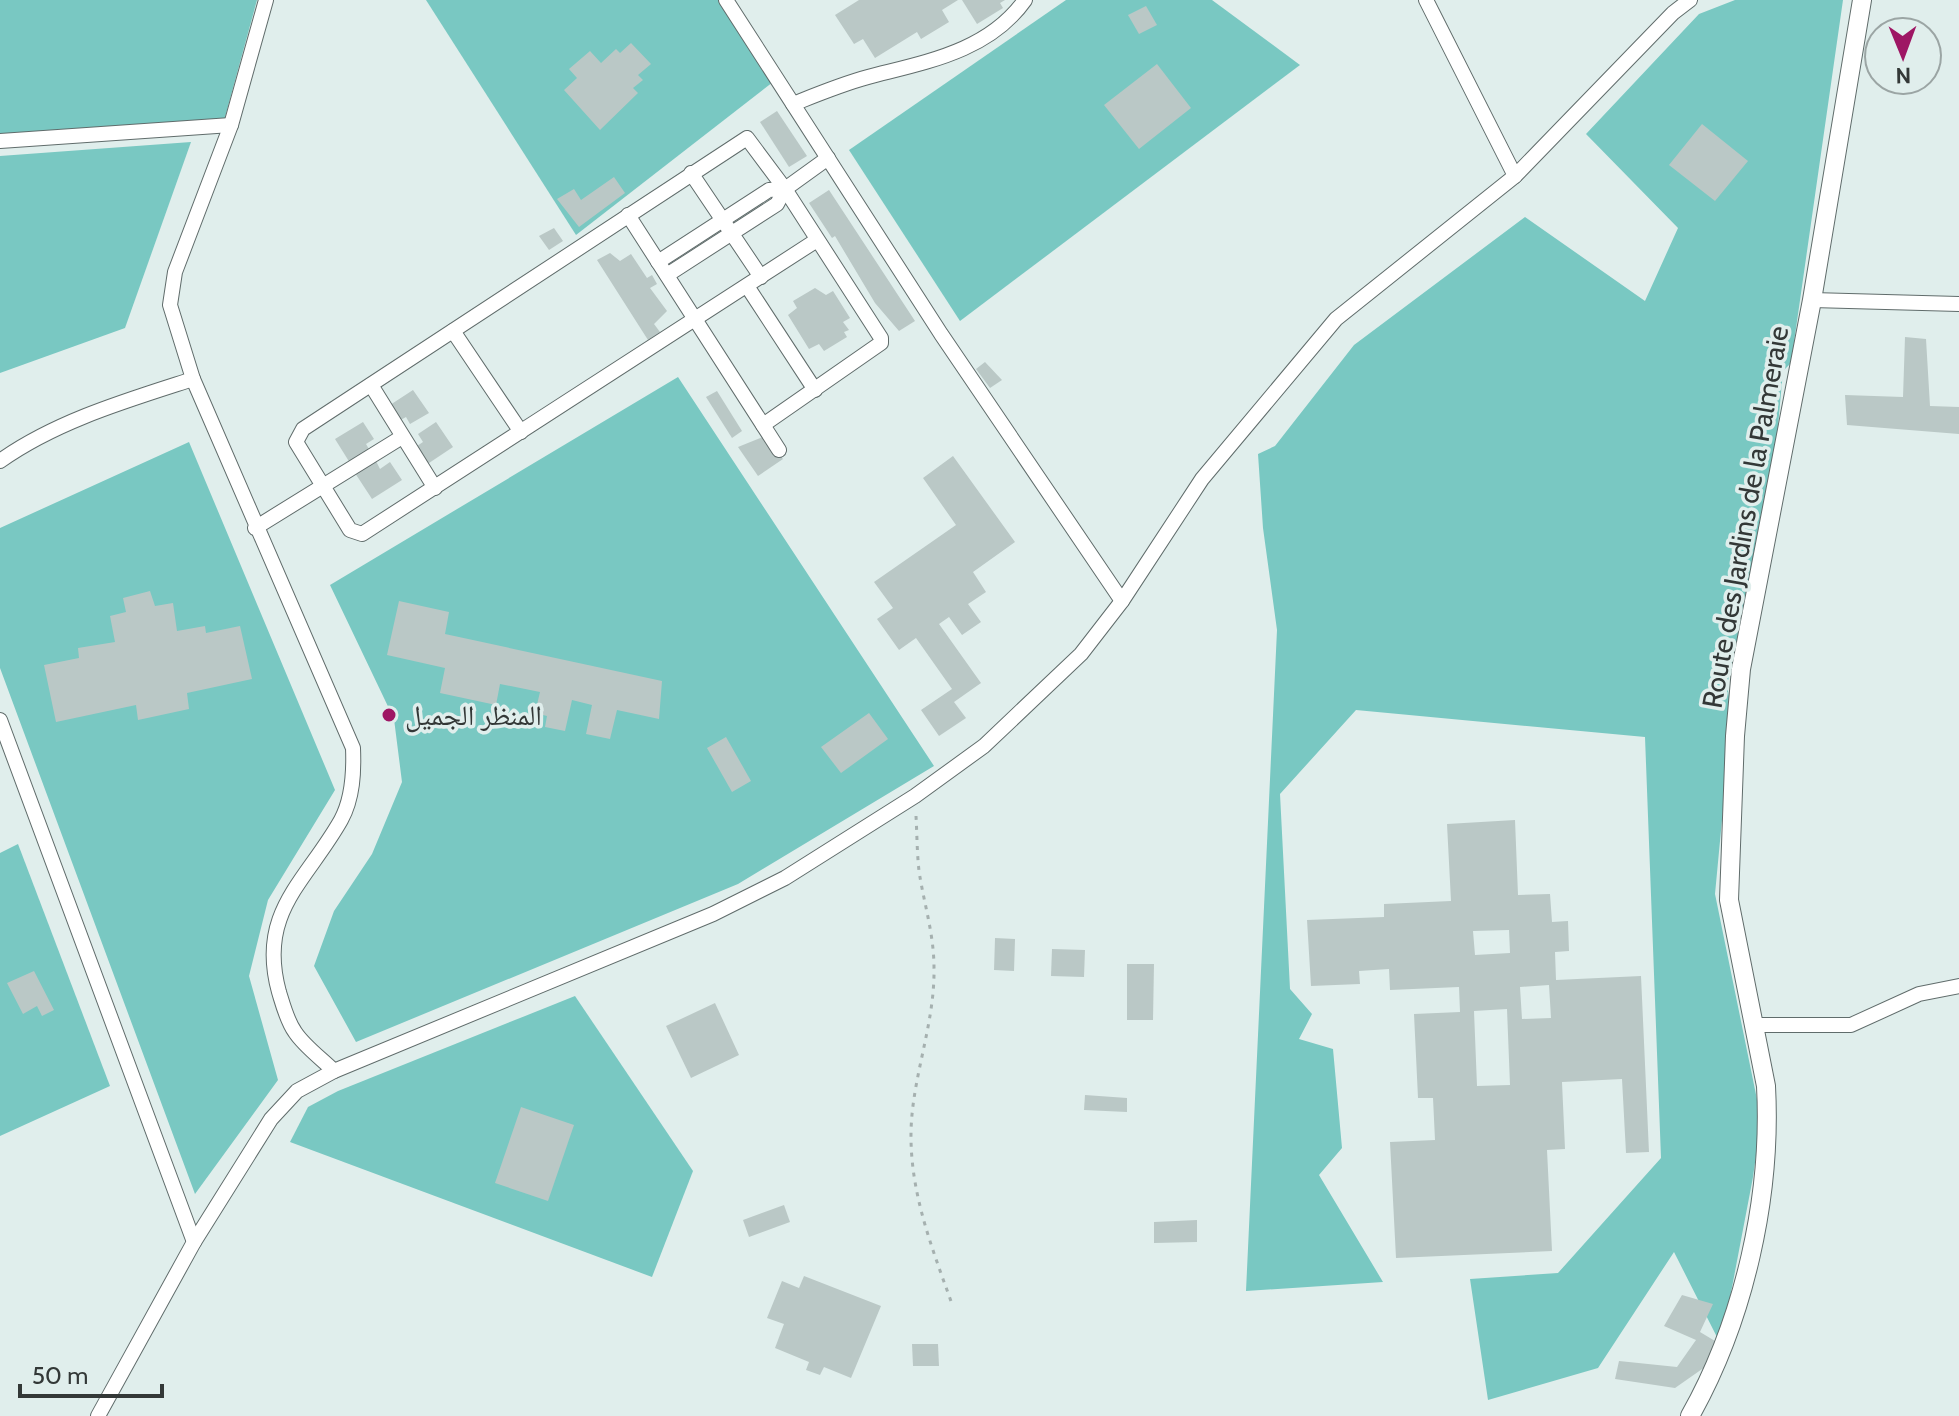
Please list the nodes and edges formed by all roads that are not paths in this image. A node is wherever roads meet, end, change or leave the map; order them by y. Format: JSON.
{"nodes":[{"id":1,"x":266,"y":0,"type":"edge"},
{"id":2,"x":726,"y":0,"type":"edge"},
{"id":3,"x":1025,"y":0,"type":"edge"},
{"id":4,"x":1426,"y":0,"type":"edge"},
{"id":5,"x":1690,"y":0,"type":"edge"},
{"id":6,"x":1862,"y":0,"type":"edge"},
{"id":7,"x":793,"y":104,"type":"junction"},
{"id":8,"x":231,"y":125,"type":"junction"},
{"id":9,"x":0,"y":141,"type":"edge"},
{"id":10,"x":828,"y":158,"type":"junction"},
{"id":11,"x":691,"y":173,"type":"junction"},
{"id":12,"x":1515,"y":176,"type":"junction"},
{"id":13,"x":785,"y":189,"type":"junction"},
{"id":14,"x":628,"y":215,"type":"junction"},
{"id":15,"x":722,"y":219,"type":"junction"},
{"id":16,"x":732,"y":233,"type":"junction"},
{"id":17,"x":817,"y":240,"type":"junction"},
{"id":18,"x":663,"y":269,"type":"junction"},
{"id":19,"x":761,"y":277,"type":"junction"},
{"id":20,"x":747,"y":286,"type":"junction"},
{"id":21,"x":1812,"y":300,"type":"junction"},
{"id":22,"x":1959,"y":304,"type":"edge"},
{"id":23,"x":695,"y":320,"type":"junction"},
{"id":24,"x":453,"y":331,"type":"junction"},
{"id":25,"x":193,"y":379,"type":"junction"},
{"id":26,"x":371,"y":385,"type":"junction"},
{"id":27,"x":815,"y":390,"type":"junction"},
{"id":28,"x":763,"y":425,"type":"junction"},
{"id":29,"x":521,"y":432,"type":"junction"},
{"id":30,"x":402,"y":437,"type":"junction"},
{"id":31,"x":779,"y":450,"type":"dead end"},
{"id":32,"x":0,"y":461,"type":"edge"},
{"id":33,"x":323,"y":488,"type":"junction"},
{"id":34,"x":435,"y":488,"type":"junction"},
{"id":35,"x":255,"y":528,"type":"junction"},
{"id":36,"x":1122,"y":601,"type":"junction"},
{"id":37,"x":0,"y":720,"type":"edge"},
{"id":38,"x":1959,"y":986,"type":"edge"},
{"id":39,"x":1754,"y":1025,"type":"junction"},
{"id":40,"x":334,"y":1071,"type":"junction"},
{"id":41,"x":194,"y":1242,"type":"junction"},
{"id":42,"x":98,"y":1416,"type":"edge"},
{"id":43,"x":1690,"y":1416,"type":"edge"}],
"edges":[{"from":1,"to":8,"type":"street"},
{"from":2,"to":7,"type":"street"},
{"from":3,"to":7,"type":"street"},
{"from":4,"to":12,"type":"street"},
{"from":5,"to":12,"type":"street"},
{"from":6,"to":21,"type":"street","name":"Route des Jardins de la Palmeraie"},
{"from":7,"to":10,"type":"street"},
{"from":8,"to":9,"type":"street"},
{"from":8,"to":25,"type":"street"},
{"from":10,"to":13,"type":"street"},
{"from":10,"to":36,"type":"street"},
{"from":11,"to":13,"type":"street"},
{"from":11,"to":14,"type":"street"},
{"from":11,"to":15,"type":"street"},
{"from":12,"to":36,"type":"street"},
{"from":13,"to":15,"type":"street"},
{"from":13,"to":16,"type":"street"},
{"from":13,"to":17,"type":"street"},
{"from":14,"to":18,"type":"street"},
{"from":14,"to":24,"type":"street"},
{"from":15,"to":16,"type":"street"},
{"from":15,"to":18,"type":"street"},
{"from":16,"to":18,"type":"street"},
{"from":16,"to":19,"type":"street"},
{"from":17,"to":19,"type":"street"},
{"from":17,"to":27,"type":"street"},
{"from":18,"to":23,"type":"street"},
{"from":19,"to":20,"type":"street"},
{"from":20,"to":23,"type":"street"},
{"from":20,"to":27,"type":"street"},
{"from":21,"to":22,"type":"street"},
{"from":21,"to":39,"type":"street","name":"Route des Jardins de la Palmeraie"},
{"from":23,"to":28,"type":"street"},
{"from":23,"to":29,"type":"street"},
{"from":24,"to":26,"type":"street"},
{"from":24,"to":29,"type":"street"},
{"from":25,"to":32,"type":"street"},
{"from":25,"to":35,"type":"street"},
{"from":26,"to":30,"type":"street"},
{"from":26,"to":33,"type":"street"},
{"from":27,"to":28,"type":"street"},
{"from":28,"to":31,"type":"street"},
{"from":29,"to":34,"type":"street"},
{"from":30,"to":33,"type":"street"},
{"from":30,"to":34,"type":"street"},
{"from":33,"to":34,"type":"street"},
{"from":33,"to":35,"type":"street"},
{"from":35,"to":40,"type":"street"},
{"from":36,"to":40,"type":"street"},
{"from":37,"to":41,"type":"street"},
{"from":38,"to":39,"type":"street"},
{"from":39,"to":43,"type":"street","name":"Route des Jardins de la Palmeraie"},
{"from":40,"to":41,"type":"street"},
{"from":41,"to":42,"type":"street"}]}
